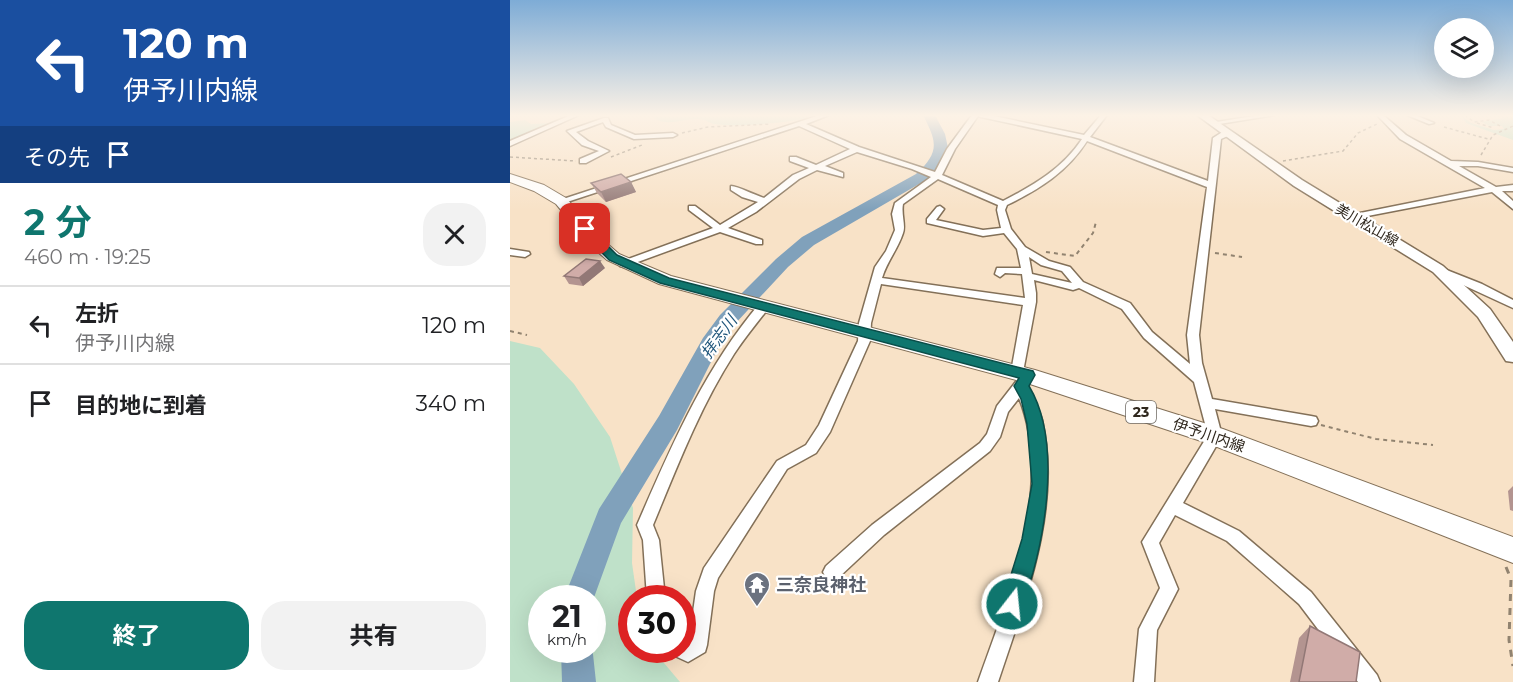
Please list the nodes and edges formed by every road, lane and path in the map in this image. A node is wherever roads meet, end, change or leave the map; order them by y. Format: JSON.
{"nodes":[{"id":1,"x":594,"y":147,"type":"edge"},
{"id":2,"x":730,"y":147,"type":"edge"},
{"id":3,"x":851,"y":147,"type":"edge"},
{"id":4,"x":953,"y":147,"type":"edge"},
{"id":5,"x":1080,"y":147,"type":"edge"},
{"id":6,"x":1109,"y":147,"type":"edge"},
{"id":7,"x":1216,"y":147,"type":"edge"},
{"id":8,"x":1246,"y":147,"type":"edge"},
{"id":9,"x":1346,"y":147,"type":"edge"},
{"id":10,"x":1422,"y":147,"type":"edge"},
{"id":11,"x":1485,"y":147,"type":"edge"},
{"id":12,"x":856,"y":149,"type":"junction"},
{"id":13,"x":816,"y":156,"type":"dead end"},
{"id":14,"x":793,"y":159,"type":"dead end"},
{"id":15,"x":583,"y":161,"type":"dead end"},
{"id":16,"x":830,"y":161,"type":"junction"},
{"id":17,"x":1452,"y":163,"type":"junction"},
{"id":18,"x":1269,"y":164,"type":"junction"},
{"id":19,"x":1478,"y":164,"type":"junction"},
{"id":20,"x":818,"y":168,"type":"junction"},
{"id":21,"x":1513,"y":170,"type":"edge"},
{"id":22,"x":840,"y":175,"type":"dead end"},
{"id":23,"x":936,"y":175,"type":"junction"},
{"id":24,"x":510,"y":178,"type":"edge"},
{"id":25,"x":1210,"y":185,"type":"junction"},
{"id":26,"x":734,"y":188,"type":"dead end"},
{"id":27,"x":1513,"y":188,"type":"edge"},
{"id":28,"x":1494,"y":189,"type":"junction"},
{"id":29,"x":561,"y":201,"type":"junction"},
{"id":30,"x":766,"y":201,"type":"junction"},
{"id":31,"x":1003,"y":204,"type":"junction"},
{"id":32,"x":1513,"y":206,"type":"edge"},
{"id":33,"x":692,"y":208,"type":"dead end"},
{"id":34,"x":940,"y":210,"type":"dead end"},
{"id":35,"x":1354,"y":217,"type":"junction"},
{"id":36,"x":1096,"y":222,"type":"dead end"},
{"id":37,"x":720,"y":229,"type":"junction"},
{"id":38,"x":1006,"y":230,"type":"junction"},
{"id":39,"x":759,"y":242,"type":"dead end"},
{"id":40,"x":1025,"y":250,"type":"junction"},
{"id":41,"x":1203,"y":251,"type":"junction"},
{"id":42,"x":510,"y":252,"type":"edge"},
{"id":43,"x":525,"y":254,"type":"dead end"},
{"id":44,"x":1242,"y":257,"type":"dead end"},
{"id":45,"x":624,"y":264,"type":"junction"},
{"id":46,"x":1438,"y":269,"type":"junction"},
{"id":47,"x":1000,"y":274,"type":"dead end"},
{"id":48,"x":1028,"y":274,"type":"junction"},
{"id":49,"x":877,"y":280,"type":"junction"},
{"id":50,"x":1078,"y":284,"type":"junction"},
{"id":51,"x":1030,"y":302,"type":"junction"},
{"id":52,"x":1513,"y":304,"type":"edge"},
{"id":53,"x":761,"y":305,"type":"junction"},
{"id":54,"x":510,"y":331,"type":"edge"},
{"id":55,"x":865,"y":332,"type":"junction"},
{"id":56,"x":527,"y":335,"type":"dead end"},
{"id":57,"x":1513,"y":356,"type":"edge"},
{"id":58,"x":1022,"y":378,"type":"junction"},
{"id":59,"x":1202,"y":381,"type":"junction"},
{"id":60,"x":1208,"y":403,"type":"junction"},
{"id":61,"x":1311,"y":421,"type":"joint"},
{"id":62,"x":1215,"y":436,"type":"junction"},
{"id":63,"x":1433,"y":445,"type":"dead end"},
{"id":64,"x":1172,"y":505,"type":"junction"},
{"id":65,"x":1505,"y":548,"type":"edge"},
{"id":66,"x":832,"y":572,"type":"dead end"},
{"id":67,"x":655,"y":585,"type":"edge"},
{"id":68,"x":696,"y":646,"type":"edge"},
{"id":69,"x":1513,"y":666,"type":"edge"},
{"id":70,"x":988,"y":682,"type":"edge"},
{"id":71,"x":1144,"y":682,"type":"edge"},
{"id":72,"x":1370,"y":682,"type":"edge"}],
"edges":[{"from":1,"to":15,"type":"street"},
{"from":2,"to":29,"type":"street"},
{"from":3,"to":12,"type":"street"},
{"from":4,"to":23,"type":"street"},
{"from":5,"to":31,"type":"street"},
{"from":6,"to":25,"type":"street"},
{"from":7,"to":25,"type":"street"},
{"from":8,"to":18,"type":"main road","name":"美川松山線"},
{"from":9,"to":18,"type":"path"},
{"from":10,"to":17,"type":"street"},
{"from":11,"to":19,"type":"path"},
{"from":12,"to":16,"type":"street"},
{"from":12,"to":23,"type":"street"},
{"from":13,"to":16,"type":"street"},
{"from":14,"to":20,"type":"street"},
{"from":16,"to":20,"type":"street"},
{"from":17,"to":19,"type":"street"},
{"from":17,"to":28,"type":"street"},
{"from":18,"to":35,"type":"main road","name":"美川松山線"},
{"from":19,"to":21,"type":"street"},
{"from":20,"to":22,"type":"street"},
{"from":20,"to":30,"type":"street"},
{"from":23,"to":31,"type":"street"},
{"from":23,"to":49,"type":"street"},
{"from":24,"to":29,"type":"main road","name":"伊予川内線","number":"23"},
{"from":25,"to":41,"type":"street"},
{"from":26,"to":30,"type":"street"},
{"from":27,"to":28,"type":"street"},
{"from":28,"to":32,"type":"street"},
{"from":28,"to":35,"type":"street"},
{"from":29,"to":45,"type":"main road","name":"伊予川内線","number":"23"},
{"from":30,"to":37,"type":"street"},
{"from":31,"to":38,"type":"street"},
{"from":33,"to":37,"type":"street"},
{"from":34,"to":38,"type":"street"},
{"from":35,"to":46,"type":"main road","name":"美川松山線"},
{"from":36,"to":40,"type":"path"},
{"from":37,"to":39,"type":"street"},
{"from":37,"to":45,"type":"street"},
{"from":38,"to":40,"type":"street"},
{"from":40,"to":48,"type":"street"},
{"from":40,"to":50,"type":"street"},
{"from":41,"to":44,"type":"path"},
{"from":41,"to":59,"type":"street"},
{"from":42,"to":43,"type":"street"},
{"from":45,"to":53,"type":"main road","name":"伊予川内線","number":"23"},
{"from":46,"to":52,"type":"street"},
{"from":46,"to":57,"type":"main road","name":"美川松山線"},
{"from":47,"to":48,"type":"street"},
{"from":48,"to":50,"type":"street"},
{"from":48,"to":51,"type":"street"},
{"from":49,"to":51,"type":"street"},
{"from":49,"to":55,"type":"street"},
{"from":50,"to":59,"type":"street"},
{"from":51,"to":58,"type":"street"},
{"from":53,"to":55,"type":"main road","name":"伊予川内線","number":"23"},
{"from":53,"to":67,"type":"street"},
{"from":54,"to":56,"type":"path"},
{"from":55,"to":58,"type":"main road","name":"伊予川内線","number":"23"},
{"from":55,"to":68,"type":"street"},
{"from":58,"to":62,"type":"main road","name":"伊予川内線","number":"23"},
{"from":58,"to":66,"type":"street"},
{"from":58,"to":70,"type":"street"},
{"from":59,"to":60,"type":"street"},
{"from":60,"to":61,"type":"street"},
{"from":60,"to":62,"type":"street"},
{"from":61,"to":63,"type":"path"},
{"from":62,"to":64,"type":"street"},
{"from":62,"to":65,"type":"main road","name":"伊予川内線","number":"23"},
{"from":64,"to":71,"type":"street"},
{"from":64,"to":72,"type":"street"},
{"from":65,"to":69,"type":"path"}]}
